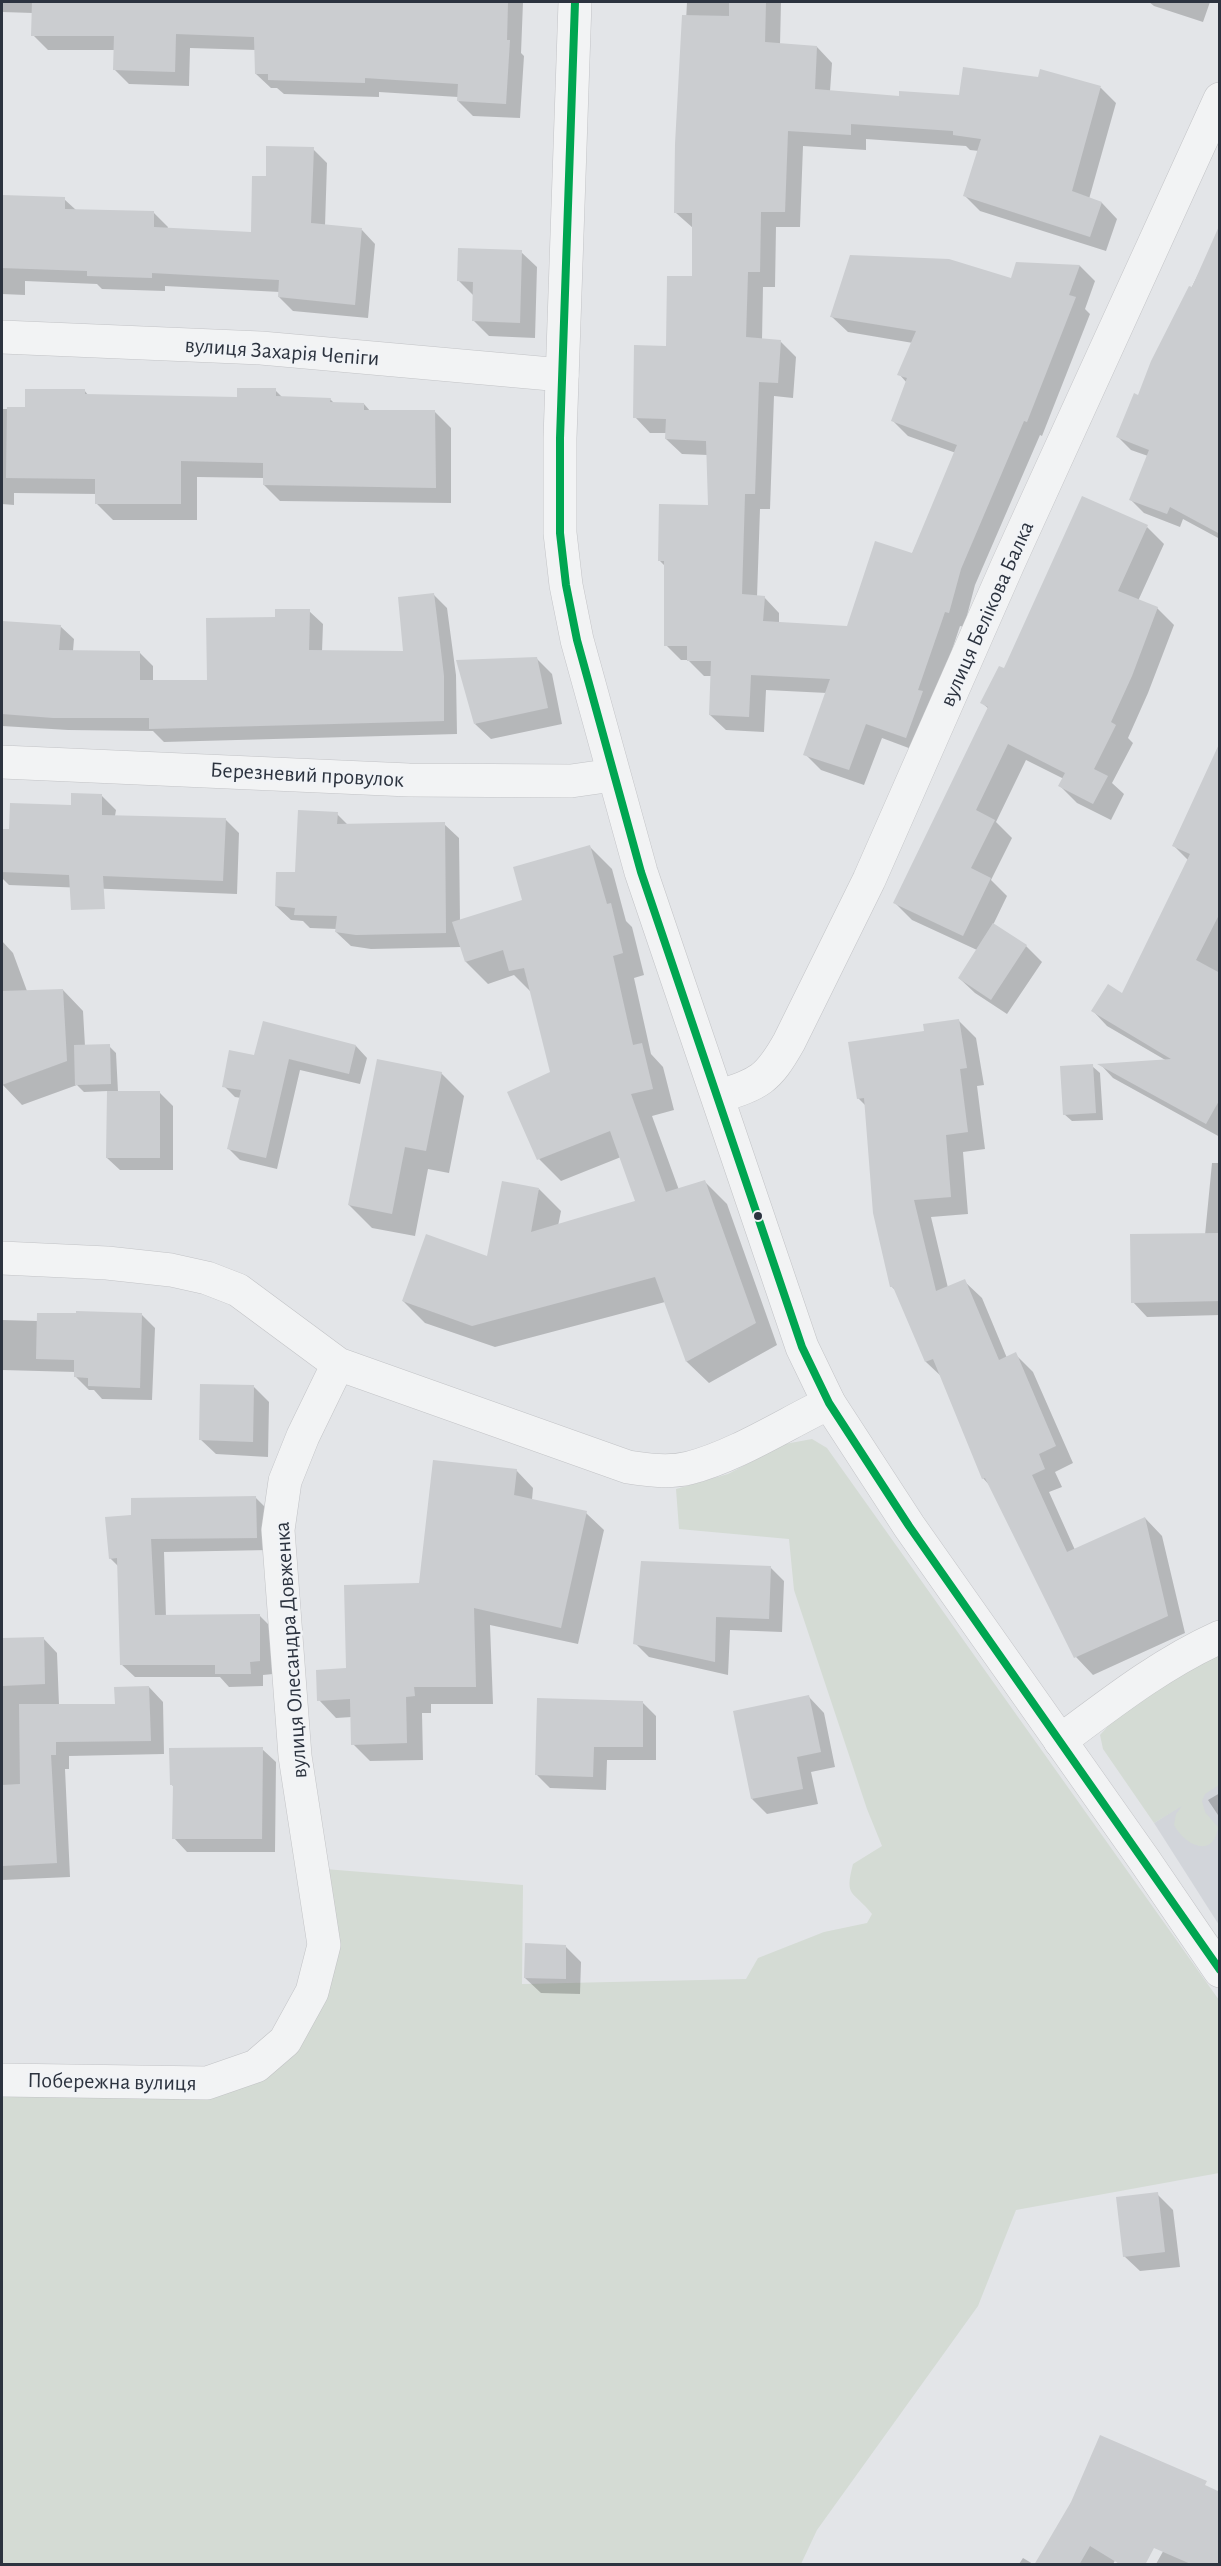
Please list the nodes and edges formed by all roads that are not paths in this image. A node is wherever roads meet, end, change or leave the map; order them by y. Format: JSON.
{"nodes":[{"id":1,"x":575,"y":2,"type":"edge"},
{"id":2,"x":1220,"y":99,"type":"edge"},
{"id":3,"x":2,"y":337,"type":"edge"},
{"id":4,"x":562,"y":375,"type":"junction"},
{"id":5,"x":2,"y":762,"type":"edge"},
{"id":6,"x":613,"y":775,"type":"junction"},
{"id":7,"x":718,"y":1098,"type":"junction"},
{"id":8,"x":2,"y":1258,"type":"edge"},
{"id":9,"x":338,"y":1364,"type":"junction"},
{"id":10,"x":829,"y":1403,"type":"junction"},
{"id":11,"x":1220,"y":1637,"type":"edge"},
{"id":12,"x":1060,"y":1741,"type":"junction"},
{"id":13,"x":324,"y":1945,"type":"joint"},
{"id":14,"x":1220,"y":1971,"type":"edge"},
{"id":15,"x":2,"y":2080,"type":"edge"}],
"edges":[{"from":1,"to":4,"type":"street"},
{"from":2,"to":7,"type":"street","name":"вулиця Белікова Балка"},
{"from":3,"to":4,"type":"street","name":"вулиця Захарія Чепіги"},
{"from":4,"to":6,"type":"street"},
{"from":5,"to":6,"type":"street","name":"Березневий провулок"},
{"from":6,"to":7,"type":"street"},
{"from":7,"to":10,"type":"street"},
{"from":8,"to":9,"type":"street"},
{"from":9,"to":10,"type":"street"},
{"from":9,"to":13,"type":"street","name":"вулиця Олесандра Довженка"},
{"from":10,"to":12,"type":"street"},
{"from":11,"to":12,"type":"street"},
{"from":12,"to":14,"type":"street"},
{"from":13,"to":15,"type":"street","name":"Побережна вулиця"}]}
